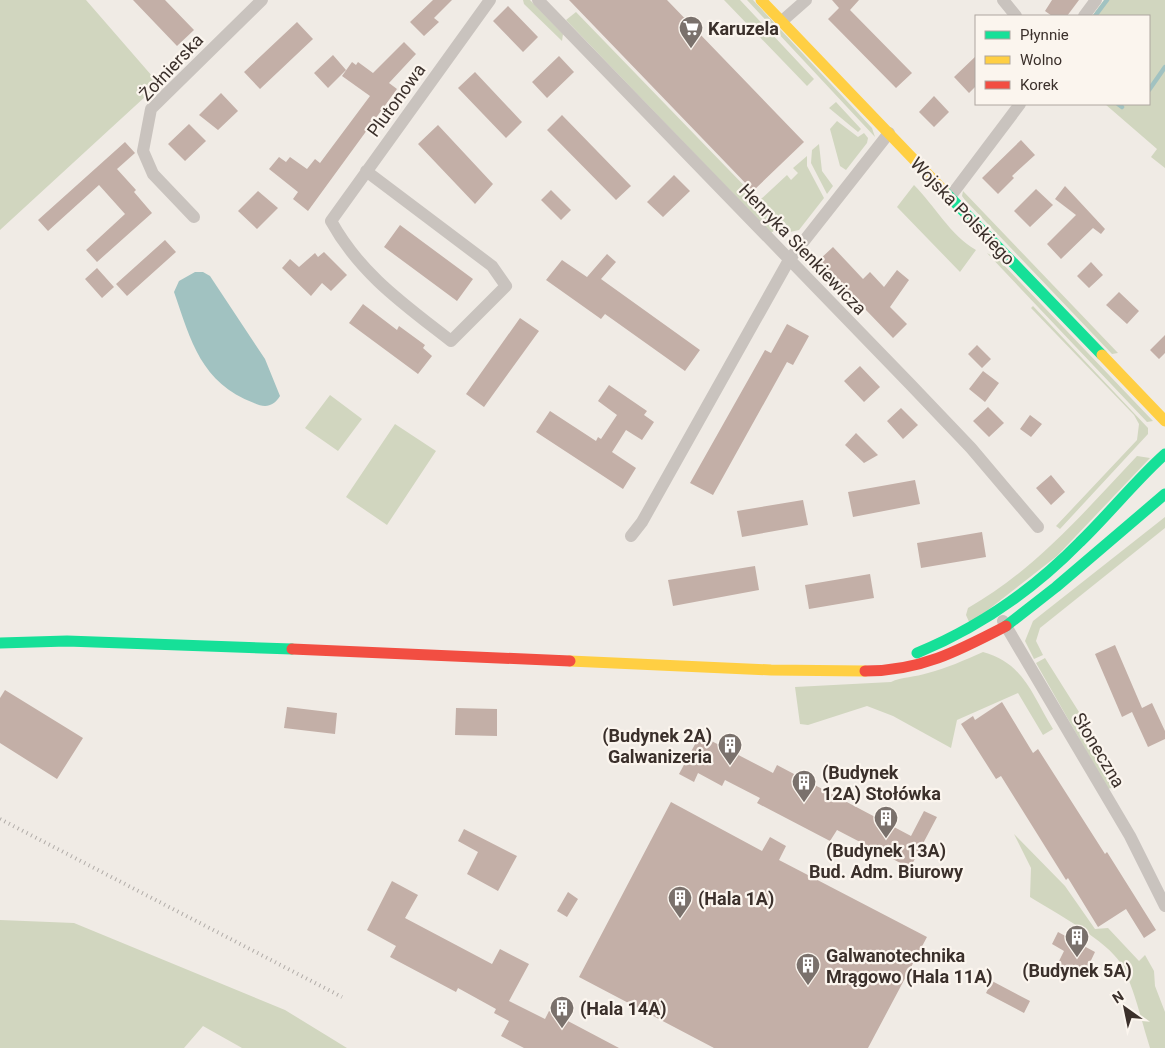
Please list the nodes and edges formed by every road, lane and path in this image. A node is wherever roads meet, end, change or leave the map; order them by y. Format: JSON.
{"nodes":[{"id":1,"x":262,"y":0,"type":"edge"},
{"id":2,"x":490,"y":0,"type":"edge"},
{"id":3,"x":538,"y":0,"type":"edge"},
{"id":4,"x":762,"y":0,"type":"edge"},
{"id":5,"x":806,"y":0,"type":"edge"},
{"id":6,"x":1003,"y":0,"type":"edge"},
{"id":7,"x":1096,"y":0,"type":"edge"},
{"id":8,"x":1015,"y":15,"type":"edge"},
{"id":9,"x":1085,"y":15,"type":"edge"},
{"id":10,"x":781,"y":22,"type":"junction"},
{"id":11,"x":1019,"y":105,"type":"edge"},
{"id":12,"x":889,"y":133,"type":"junction"},
{"id":13,"x":366,"y":171,"type":"junction"},
{"id":14,"x":950,"y":197,"type":"junction"},
{"id":15,"x":194,"y":217,"type":"dead end"},
{"id":16,"x":789,"y":260,"type":"junction"},
{"id":17,"x":1165,"y":421,"type":"edge"},
{"id":18,"x":1165,"y":454,"type":"edge"},
{"id":19,"x":1165,"y":494,"type":"edge"},
{"id":20,"x":1038,"y":528,"type":"dead end"},
{"id":21,"x":631,"y":536,"type":"dead end"},
{"id":22,"x":999,"y":614,"type":"junction"},
{"id":23,"x":1006,"y":626,"type":"junction"},
{"id":24,"x":0,"y":644,"type":"edge"},
{"id":25,"x":844,"y":672,"type":"junction"},
{"id":26,"x":1165,"y":906,"type":"edge"}],
"edges":[{"from":1,"to":15,"type":"street","name":"Żołnierska"},
{"from":2,"to":13,"type":"street","name":"Plutonowa"},
{"from":3,"to":16,"type":"street","name":"Henryka Sienkiewicza"},
{"from":4,"to":10,"type":"street","name":"Wojska Polskiego"},
{"from":5,"to":10,"type":"street"},
{"from":6,"to":8,"type":"street"},
{"from":7,"to":9,"type":"street"},
{"from":10,"to":12,"type":"street","name":"Wojska Polskiego"},
{"from":11,"to":14,"type":"street"},
{"from":12,"to":14,"type":"street","name":"Wojska Polskiego"},
{"from":12,"to":16,"type":"street"},
{"from":13,"to":13,"type":"street","name":"Plutonowa"},
{"from":14,"to":17,"type":"street","name":"Wojska Polskiego"},
{"from":16,"to":20,"type":"street","name":"Henryka Sienkiewicza"},
{"from":16,"to":21,"type":"street"},
{"from":18,"to":22,"type":"street"},
{"from":19,"to":23,"type":"street"},
{"from":22,"to":23,"type":"street","name":"Słoneczna"},
{"from":22,"to":25,"type":"street"},
{"from":23,"to":25,"type":"street"},
{"from":23,"to":26,"type":"street","name":"Słoneczna"},
{"from":24,"to":25,"type":"street"}]}
